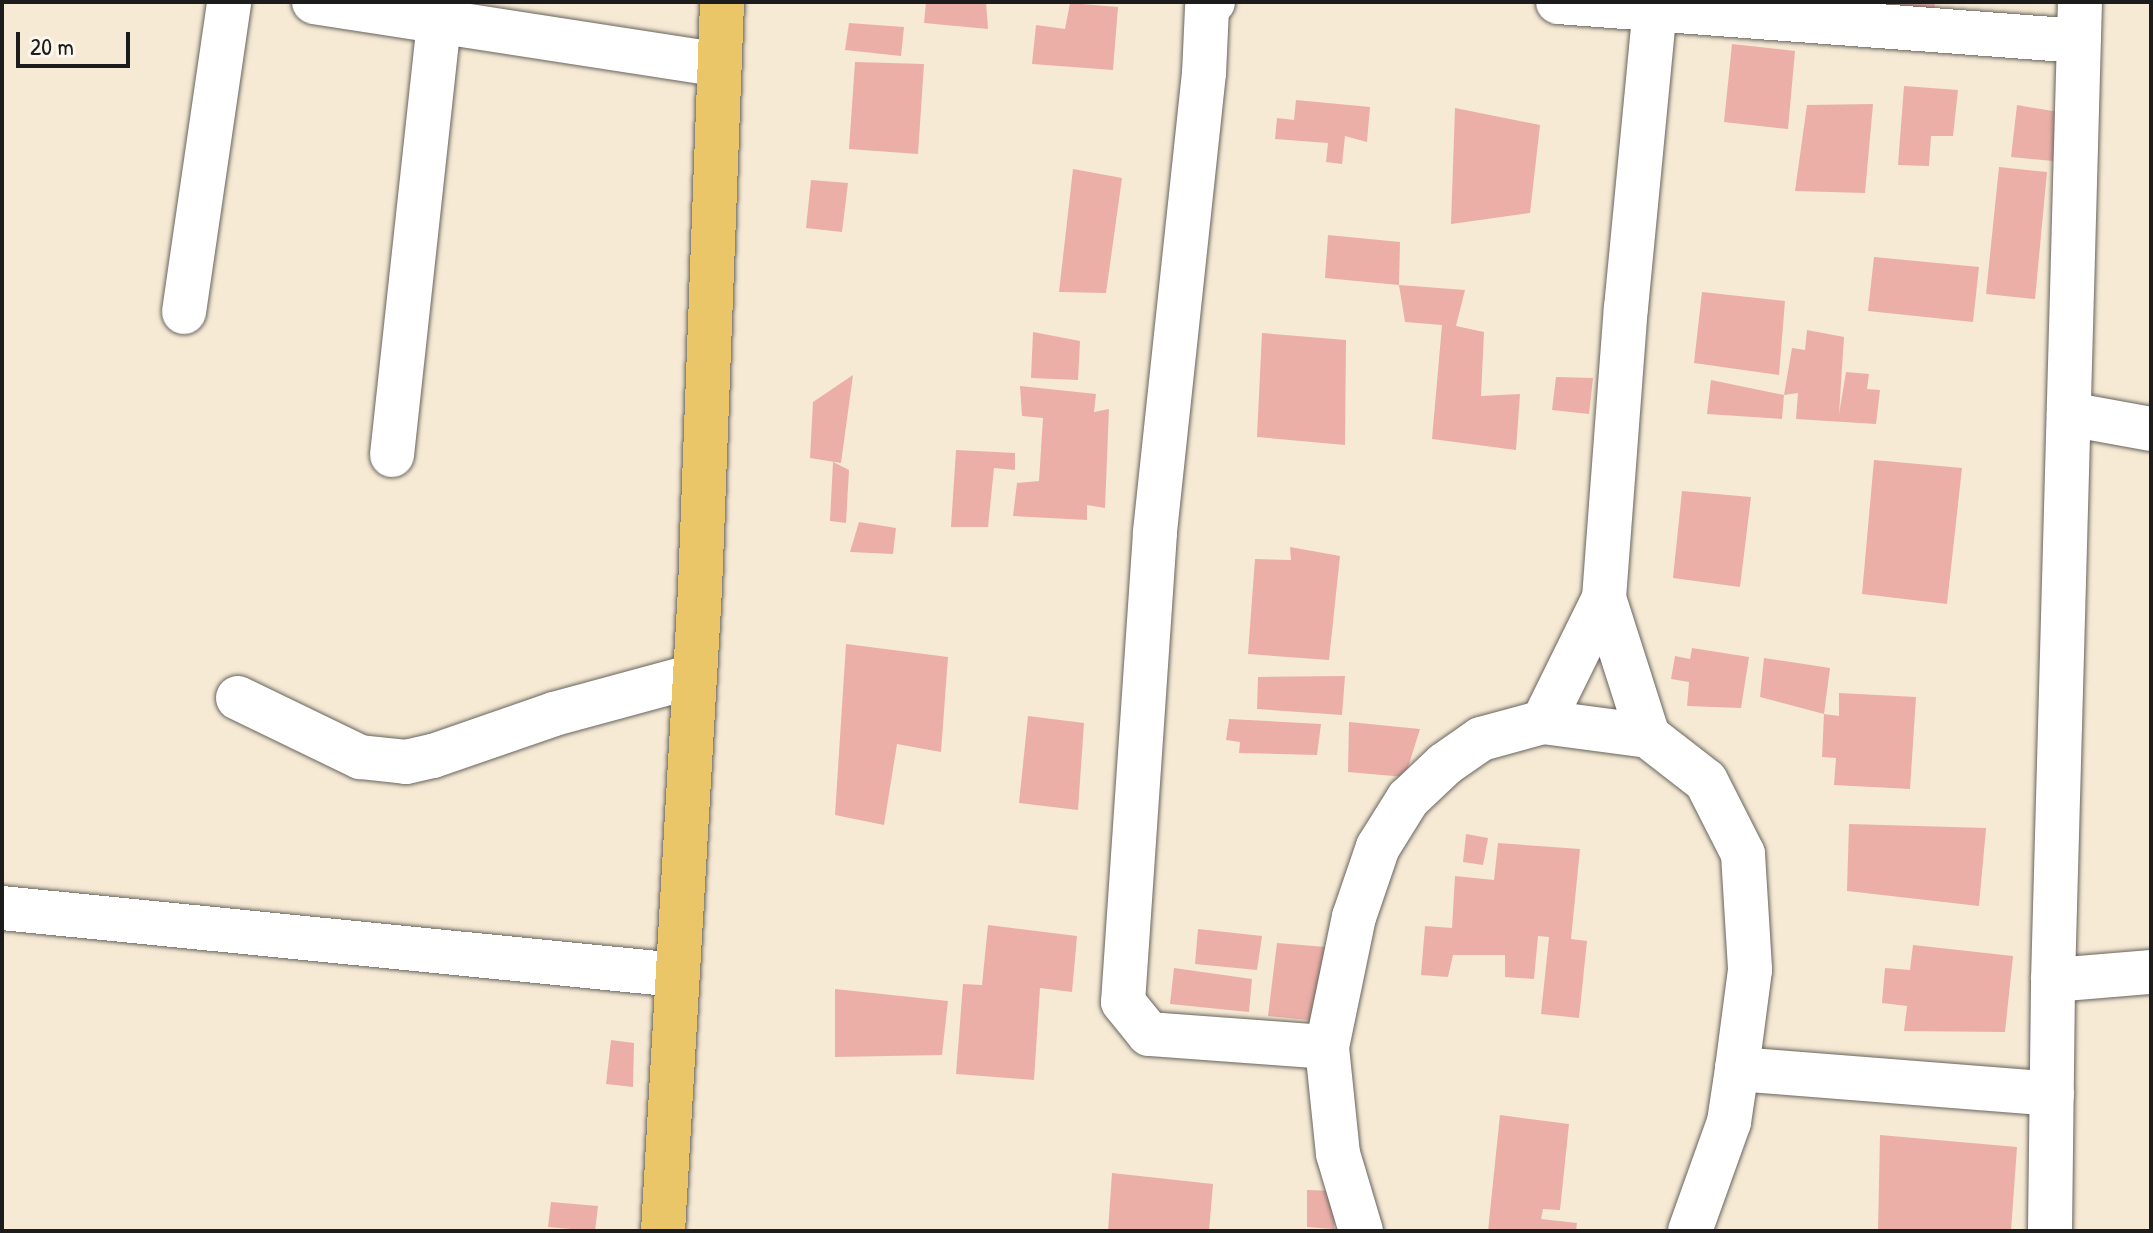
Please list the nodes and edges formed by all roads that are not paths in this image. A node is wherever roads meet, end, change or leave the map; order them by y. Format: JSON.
{"nodes":[{"id":1,"x":229,"y":2,"type":"edge"},
{"id":2,"x":314,"y":2,"type":"edge"},
{"id":3,"x":722,"y":2,"type":"edge"},
{"id":4,"x":1213,"y":2,"type":"edge"},
{"id":5,"x":1558,"y":2,"type":"edge"},
{"id":6,"x":1655,"y":7,"type":"junction"},
{"id":7,"x":439,"y":22,"type":"junction"},
{"id":8,"x":2080,"y":22,"type":"edge"},
{"id":9,"x":719,"y":65,"type":"junction"},
{"id":10,"x":184,"y":312,"type":"dead end"},
{"id":11,"x":2069,"y":414,"type":"junction"},
{"id":12,"x":2151,"y":429,"type":"edge"},
{"id":13,"x":392,"y":455,"type":"dead end"},
{"id":14,"x":1604,"y":598,"type":"junction"},
{"id":15,"x":694,"y":676,"type":"junction"},
{"id":16,"x":238,"y":698,"type":"dead end"},
{"id":17,"x":1543,"y":722,"type":"junction"},
{"id":18,"x":1648,"y":736,"type":"junction"},
{"id":19,"x":2,"y":908,"type":"edge"},
{"id":20,"x":2151,"y":972,"type":"edge"},
{"id":21,"x":677,"y":975,"type":"junction"},
{"id":22,"x":2053,"y":980,"type":"junction"},
{"id":23,"x":1327,"y":1047,"type":"junction"},
{"id":24,"x":1737,"y":1069,"type":"junction"},
{"id":25,"x":2052,"y":1094,"type":"junction"},
{"id":26,"x":663,"y":1231,"type":"edge"},
{"id":27,"x":1361,"y":1231,"type":"edge"},
{"id":28,"x":1690,"y":1231,"type":"edge"},
{"id":29,"x":2050,"y":1231,"type":"edge"}],
"edges":[{"from":1,"to":10,"type":"street"},
{"from":2,"to":7,"type":"street"},
{"from":3,"to":9,"type":"main road"},
{"from":4,"to":23,"type":"street"},
{"from":5,"to":6,"type":"street"},
{"from":6,"to":8,"type":"street"},
{"from":6,"to":14,"type":"street"},
{"from":7,"to":9,"type":"street"},
{"from":7,"to":13,"type":"street"},
{"from":8,"to":11,"type":"street"},
{"from":9,"to":15,"type":"main road"},
{"from":11,"to":12,"type":"street"},
{"from":11,"to":22,"type":"street"},
{"from":14,"to":17,"type":"street"},
{"from":14,"to":18,"type":"street"},
{"from":15,"to":16,"type":"street"},
{"from":15,"to":21,"type":"main road"},
{"from":17,"to":18,"type":"street"},
{"from":17,"to":23,"type":"street"},
{"from":18,"to":24,"type":"street"},
{"from":19,"to":21,"type":"street"},
{"from":20,"to":22,"type":"street"},
{"from":21,"to":26,"type":"main road"},
{"from":22,"to":25,"type":"street"},
{"from":23,"to":27,"type":"street"},
{"from":24,"to":25,"type":"street"},
{"from":24,"to":28,"type":"street"},
{"from":25,"to":29,"type":"street"}]}
